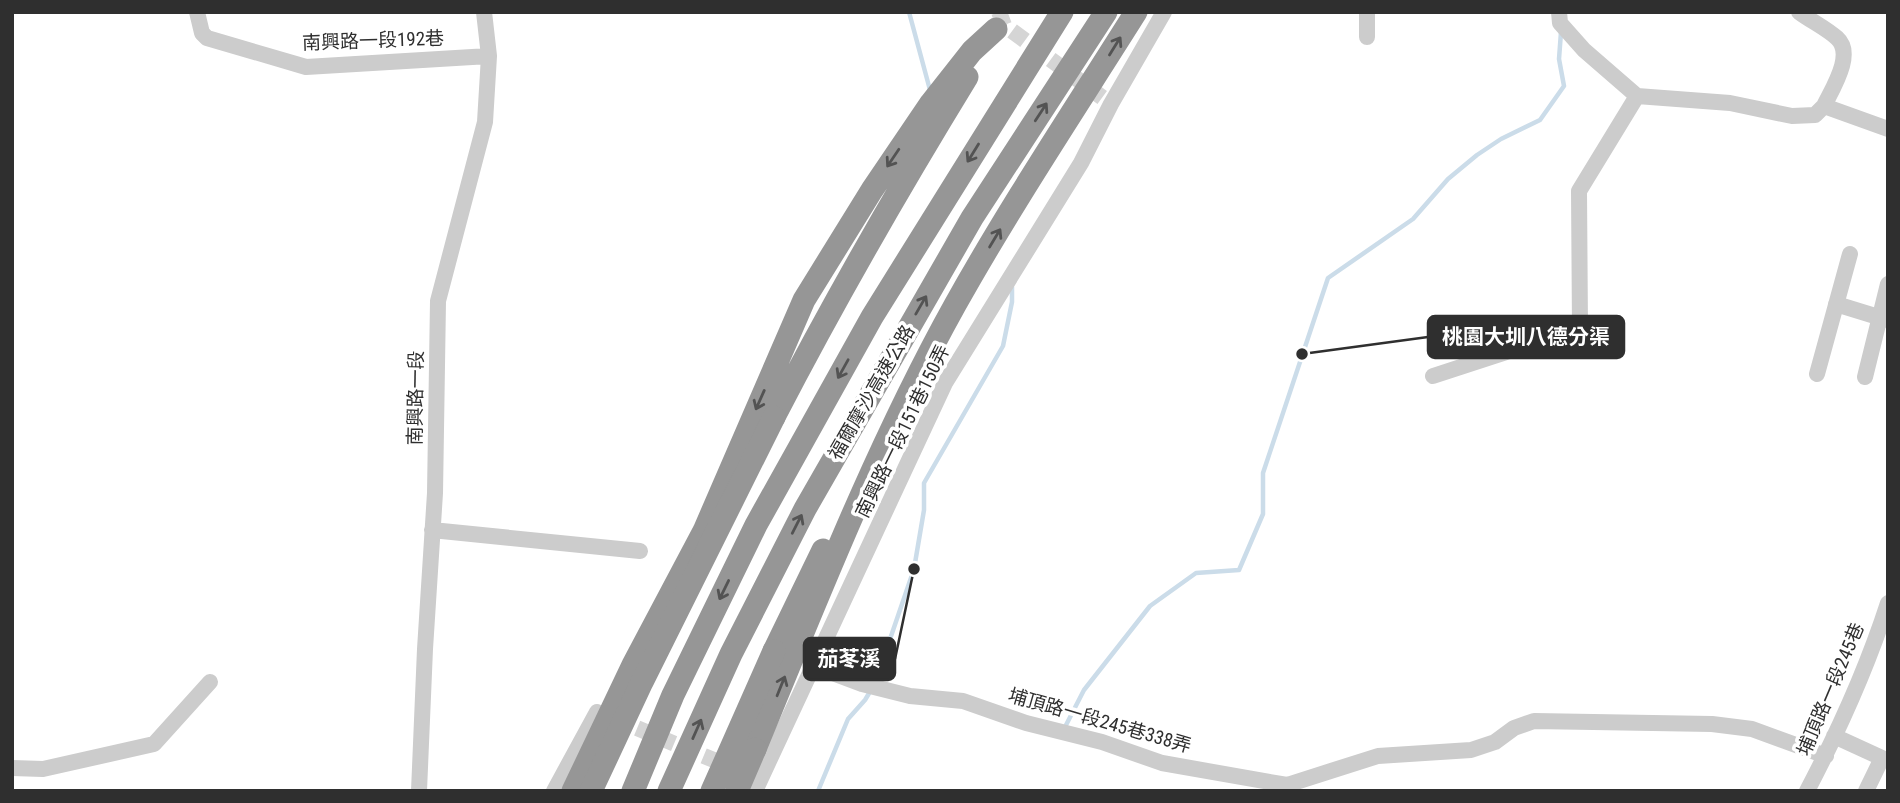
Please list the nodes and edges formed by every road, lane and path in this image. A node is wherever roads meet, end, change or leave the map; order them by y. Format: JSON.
{"nodes":[{"id":1,"x":197,"y":12,"type":"edge"},
{"id":2,"x":484,"y":12,"type":"edge"},
{"id":3,"x":1062,"y":12,"type":"edge"},
{"id":4,"x":1106,"y":12,"type":"edge"},
{"id":5,"x":1136,"y":12,"type":"edge"},
{"id":6,"x":1164,"y":12,"type":"edge"},
{"id":7,"x":1367,"y":12,"type":"edge"},
{"id":8,"x":1799,"y":12,"type":"edge"},
{"id":9,"x":1002,"y":20,"type":"edge"},
{"id":10,"x":1562,"y":23,"type":"edge"},
{"id":11,"x":1367,"y":37,"type":"dead end"},
{"id":12,"x":489,"y":56,"type":"junction"},
{"id":13,"x":1637,"y":96,"type":"junction"},
{"id":14,"x":1825,"y":106,"type":"junction"},
{"id":15,"x":1888,"y":129,"type":"edge"},
{"id":16,"x":1850,"y":254,"type":"dead end"},
{"id":17,"x":1888,"y":284,"type":"edge"},
{"id":18,"x":1836,"y":304,"type":"junction"},
{"id":19,"x":1884,"y":318,"type":"edge"},
{"id":20,"x":1817,"y":374,"type":"dead end"},
{"id":21,"x":1433,"y":376,"type":"dead end"},
{"id":22,"x":1865,"y":377,"type":"dead end"},
{"id":23,"x":906,"y":397,"type":"junction"},
{"id":24,"x":432,"y":530,"type":"junction"},
{"id":25,"x":640,"y":551,"type":"dead end"},
{"id":26,"x":1888,"y":603,"type":"edge"},
{"id":27,"x":814,"y":666,"type":"junction"},
{"id":28,"x":209,"y":682,"type":"dead end"},
{"id":29,"x":597,"y":712,"type":"dead end"},
{"id":30,"x":1835,"y":736,"type":"junction"},
{"id":31,"x":1826,"y":756,"type":"junction"},
{"id":32,"x":12,"y":768,"type":"edge"},
{"id":33,"x":578,"y":789,"type":"edge"},
{"id":34,"x":419,"y":791,"type":"edge"},
{"id":35,"x":554,"y":791,"type":"edge"},
{"id":36,"x":633,"y":791,"type":"edge"},
{"id":37,"x":669,"y":791,"type":"edge"},
{"id":38,"x":712,"y":791,"type":"edge"},
{"id":39,"x":737,"y":791,"type":"edge"},
{"id":40,"x":755,"y":791,"type":"edge"},
{"id":41,"x":1807,"y":791,"type":"edge"},
{"id":42,"x":1866,"y":791,"type":"edge"}],
"edges":[{"from":1,"to":12,"type":"street","name":"南興路一段192巷"},
{"from":2,"to":12,"type":"street","name":"南興路一段"},
{"from":3,"to":36,"type":"highway","name":"福爾摩沙高速公路","one_way":true},
{"from":37,"to":4,"type":"highway","name":"福爾摩沙高速公路","one_way":true},
{"from":23,"to":5,"type":"highway","one_way":true},
{"from":6,"to":27,"type":"street","name":"南興路一段151巷150弄"},
{"from":7,"to":11,"type":"street"},
{"from":8,"to":14,"type":"street"},
{"from":9,"to":33,"type":"highway","bridge":true},
{"from":9,"to":33,"type":"highway","one_way":true},
{"from":10,"to":13,"type":"street"},
{"from":12,"to":24,"type":"street","name":"南興路一段"},
{"from":13,"to":14,"type":"street"},
{"from":13,"to":21,"type":"street"},
{"from":14,"to":15,"type":"street"},
{"from":16,"to":18,"type":"street"},
{"from":17,"to":19,"type":"street"},
{"from":18,"to":19,"type":"street"},
{"from":18,"to":20,"type":"street"},
{"from":19,"to":22,"type":"street"},
{"from":23,"to":38,"type":"highway","bridge":true},
{"from":39,"to":23,"type":"highway","one_way":true,"bridge":true},
{"from":24,"to":25,"type":"street"},
{"from":24,"to":34,"type":"street","name":"南興路一段"},
{"from":26,"to":30,"type":"street","name":"埔頂路一段245巷"},
{"from":27,"to":31,"type":"street","name":"埔頂路一段245巷338弄"},
{"from":27,"to":40,"type":"street","name":"南興路一段151巷150弄"},
{"from":28,"to":32,"type":"street"},
{"from":29,"to":35,"type":"street"},
{"from":30,"to":31,"type":"street","name":"埔頂路一段245巷"},
{"from":30,"to":42,"type":"street"},
{"from":31,"to":41,"type":"street","name":"埔頂路一段245巷"}]}
